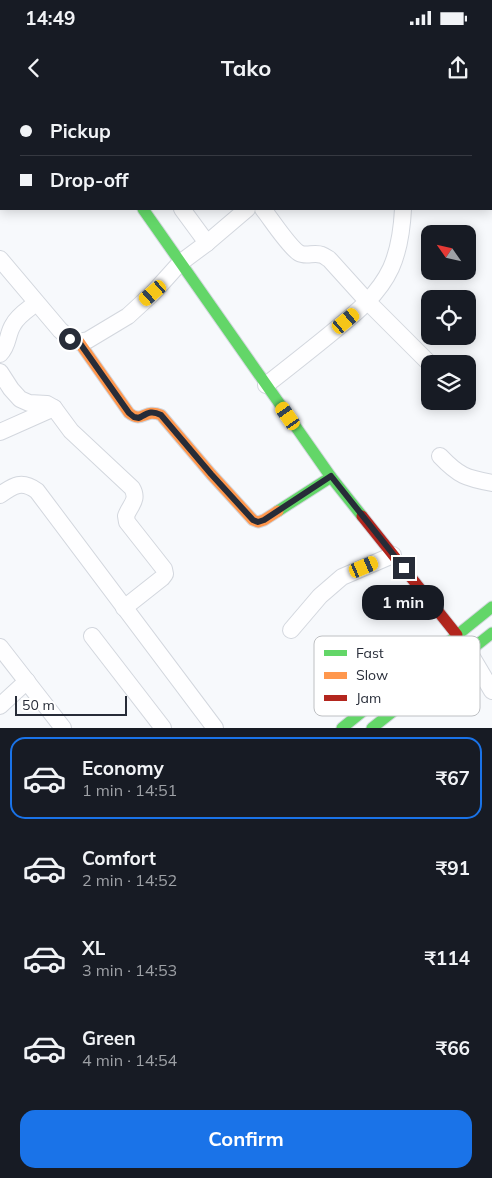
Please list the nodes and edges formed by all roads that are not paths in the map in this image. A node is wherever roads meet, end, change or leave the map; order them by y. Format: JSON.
{"nodes":[{"id":1,"x":143,"y":210,"type":"edge"},
{"id":2,"x":182,"y":210,"type":"edge"},
{"id":3,"x":246,"y":210,"type":"edge"},
{"id":4,"x":265,"y":210,"type":"edge"},
{"id":5,"x":403,"y":210,"type":"edge"},
{"id":6,"x":201,"y":247,"type":"junction"},
{"id":7,"x":0,"y":259,"type":"edge"},
{"id":8,"x":180,"y":263,"type":"junction"},
{"id":9,"x":367,"y":301,"type":"junction"},
{"id":10,"x":36,"y":302,"type":"junction"},
{"id":11,"x":79,"y":342,"type":"junction"},
{"id":12,"x":0,"y":354,"type":"edge"},
{"id":13,"x":421,"y":355,"type":"edge"},
{"id":14,"x":0,"y":372,"type":"edge"},
{"id":15,"x":266,"y":385,"type":"junction"},
{"id":16,"x":54,"y":408,"type":"junction"},
{"id":17,"x":0,"y":432,"type":"edge"},
{"id":18,"x":440,"y":456,"type":"dead end"},
{"id":19,"x":331,"y":476,"type":"junction"},
{"id":20,"x":492,"y":484,"type":"edge"},
{"id":21,"x":0,"y":495,"type":"edge"},
{"id":22,"x":393,"y":555,"type":"junction"},
{"id":23,"x":492,"y":607,"type":"edge"},
{"id":24,"x":124,"y":608,"type":"junction"},
{"id":25,"x":291,"y":630,"type":"dead end"},
{"id":26,"x":492,"y":633,"type":"edge"},
{"id":27,"x":457,"y":635,"type":"joint"},
{"id":28,"x":92,"y":636,"type":"dead end"},
{"id":29,"x":480,"y":643,"type":"edge"},
{"id":30,"x":0,"y":647,"type":"edge"},
{"id":31,"x":480,"y":671,"type":"edge"},
{"id":32,"x":27,"y":681,"type":"junction"},
{"id":33,"x":492,"y":691,"type":"edge"},
{"id":34,"x":0,"y":706,"type":"edge"},
{"id":35,"x":357,"y":716,"type":"edge"},
{"id":36,"x":387,"y":716,"type":"edge"},
{"id":37,"x":63,"y":728,"type":"edge"},
{"id":38,"x":163,"y":728,"type":"edge"},
{"id":39,"x":215,"y":728,"type":"edge"},
{"id":40,"x":342,"y":728,"type":"edge"},
{"id":41,"x":372,"y":728,"type":"edge"}],
"edges":[{"from":1,"to":8,"type":"street"},
{"from":2,"to":6,"type":"street"},
{"from":3,"to":6,"type":"street"},
{"from":4,"to":9,"type":"street"},
{"from":5,"to":9,"type":"street"},
{"from":6,"to":8,"type":"street"},
{"from":7,"to":10,"type":"street"},
{"from":8,"to":11,"type":"street"},
{"from":8,"to":15,"type":"street"},
{"from":9,"to":13,"type":"street"},
{"from":9,"to":15,"type":"street"},
{"from":10,"to":11,"type":"street"},
{"from":10,"to":12,"type":"street"},
{"from":11,"to":19,"type":"street"},
{"from":14,"to":16,"type":"street"},
{"from":15,"to":19,"type":"street"},
{"from":16,"to":17,"type":"street"},
{"from":16,"to":24,"type":"street"},
{"from":18,"to":20,"type":"street"},
{"from":19,"to":22,"type":"street"},
{"from":21,"to":24,"type":"street"},
{"from":22,"to":25,"type":"street"},
{"from":22,"to":27,"type":"street"},
{"from":23,"to":27,"type":"street"},
{"from":24,"to":39,"type":"street"},
{"from":26,"to":29,"type":"street"},
{"from":28,"to":38,"type":"street"},
{"from":30,"to":32,"type":"street"},
{"from":31,"to":33,"type":"street"},
{"from":32,"to":34,"type":"street"},
{"from":32,"to":37,"type":"street"},
{"from":35,"to":40,"type":"street"},
{"from":36,"to":41,"type":"street"}]}
